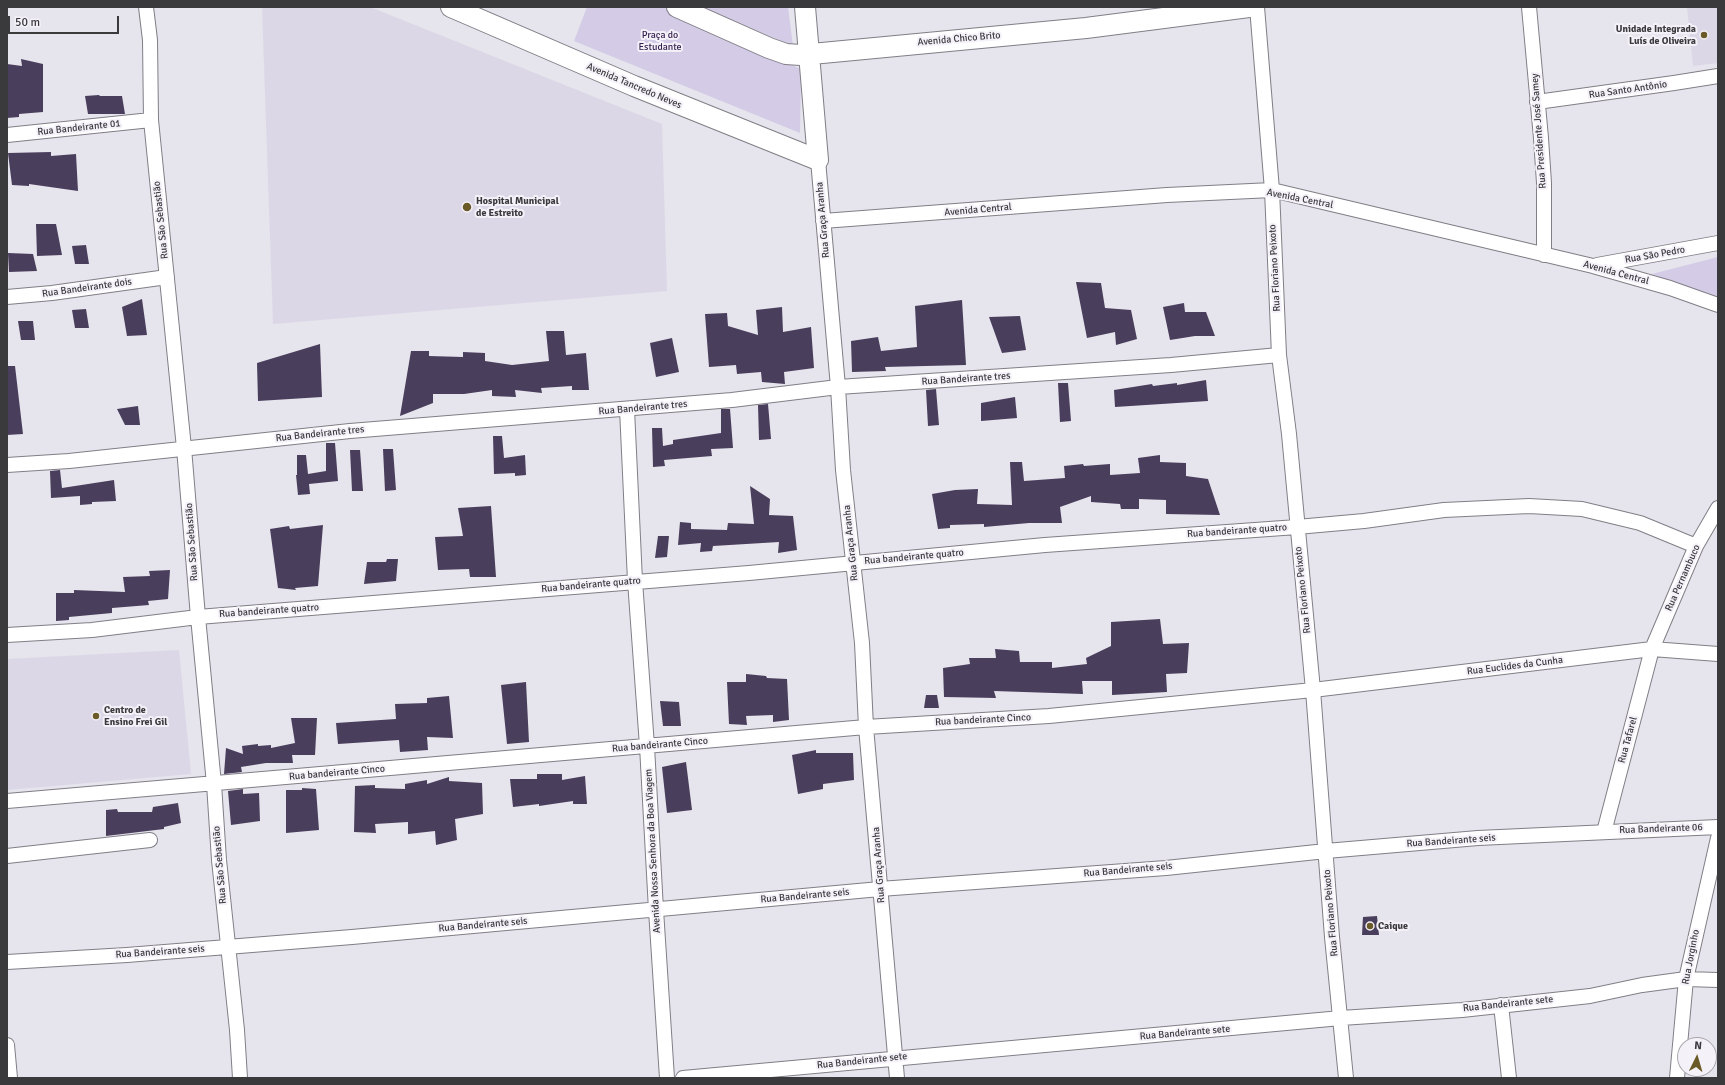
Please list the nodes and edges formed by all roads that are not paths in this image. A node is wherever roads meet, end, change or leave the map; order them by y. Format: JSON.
{"nodes":[{"id":1,"x":146,"y":7,"type":"edge"},
{"id":2,"x":452,"y":7,"type":"edge"},
{"id":3,"x":677,"y":7,"type":"edge"},
{"id":4,"x":805,"y":7,"type":"edge"},
{"id":5,"x":1249,"y":7,"type":"edge"},
{"id":6,"x":1257,"y":7,"type":"edge"},
{"id":7,"x":1529,"y":7,"type":"edge"},
{"id":8,"x":809,"y":53,"type":"junction"},
{"id":9,"x":1718,"y":76,"type":"edge"},
{"id":10,"x":1537,"y":102,"type":"junction"},
{"id":11,"x":151,"y":120,"type":"junction"},
{"id":12,"x":7,"y":136,"type":"edge"},
{"id":13,"x":818,"y":160,"type":"junction"},
{"id":14,"x":1272,"y":190,"type":"junction"},
{"id":15,"x":823,"y":221,"type":"junction"},
{"id":16,"x":1718,"y":243,"type":"edge"},
{"id":17,"x":1544,"y":255,"type":"junction"},
{"id":18,"x":1593,"y":266,"type":"junction"},
{"id":19,"x":167,"y":276,"type":"junction"},
{"id":20,"x":7,"y":297,"type":"edge"},
{"id":21,"x":1718,"y":305,"type":"edge"},
{"id":22,"x":1279,"y":355,"type":"junction"},
{"id":23,"x":838,"y":387,"type":"junction"},
{"id":24,"x":627,"y":409,"type":"junction"},
{"id":25,"x":184,"y":448,"type":"junction"},
{"id":26,"x":7,"y":465,"type":"edge"},
{"id":27,"x":1718,"y":508,"type":"edge"},
{"id":28,"x":1297,"y":527,"type":"junction"},
{"id":29,"x":1696,"y":546,"type":"junction"},
{"id":30,"x":852,"y":562,"type":"junction"},
{"id":31,"x":635,"y":581,"type":"junction"},
{"id":32,"x":198,"y":617,"type":"junction"},
{"id":33,"x":7,"y":635,"type":"edge"},
{"id":34,"x":1652,"y":649,"type":"junction"},
{"id":35,"x":1718,"y":654,"type":"edge"},
{"id":36,"x":1313,"y":690,"type":"junction"},
{"id":37,"x":866,"y":727,"type":"junction"},
{"id":38,"x":647,"y":746,"type":"junction"},
{"id":39,"x":214,"y":784,"type":"junction"},
{"id":40,"x":7,"y":801,"type":"edge"},
{"id":41,"x":1718,"y":827,"type":"edge"},
{"id":42,"x":1604,"y":832,"type":"junction"},
{"id":43,"x":1718,"y":838,"type":"edge"},
{"id":44,"x":150,"y":840,"type":"dead end"},
{"id":45,"x":1326,"y":851,"type":"junction"},
{"id":46,"x":7,"y":856,"type":"edge"},
{"id":47,"x":880,"y":889,"type":"junction"},
{"id":48,"x":656,"y":910,"type":"junction"},
{"id":49,"x":227,"y":947,"type":"junction"},
{"id":50,"x":7,"y":962,"type":"edge"},
{"id":51,"x":1686,"y":979,"type":"junction"},
{"id":52,"x":1718,"y":980,"type":"edge"},
{"id":53,"x":1501,"y":1005,"type":"junction"},
{"id":54,"x":1341,"y":1018,"type":"junction"},
{"id":55,"x":7,"y":1045,"type":"edge"},
{"id":56,"x":895,"y":1058,"type":"junction"},
{"id":57,"x":10,"y":1078,"type":"edge"},
{"id":58,"x":240,"y":1078,"type":"edge"},
{"id":59,"x":667,"y":1078,"type":"edge"},
{"id":60,"x":683,"y":1078,"type":"edge"},
{"id":61,"x":897,"y":1078,"type":"edge"},
{"id":62,"x":1346,"y":1078,"type":"edge"},
{"id":63,"x":1509,"y":1078,"type":"edge"},
{"id":64,"x":1677,"y":1078,"type":"edge"}],
"edges":[{"from":1,"to":11,"type":"street","name":"Rua São Sebastião"},
{"from":2,"to":13,"type":"main road","name":"Avenida Tancredo Neves"},
{"from":3,"to":8,"type":"main road","name":"Avenida Chico Brito"},
{"from":4,"to":8,"type":"main road","name":"Rua Graça Aranha"},
{"from":5,"to":8,"type":"main road","name":"Avenida Chico Brito"},
{"from":6,"to":14,"type":"street","name":"Rua Floriano Peixoto"},
{"from":7,"to":10,"type":"street","name":"Rua Presidente José Samey"},
{"from":8,"to":13,"type":"main road","name":"Rua Graça Aranha"},
{"from":9,"to":10,"type":"street","name":"Rua Santo Antônio"},
{"from":10,"to":17,"type":"street","name":"Rua Presidente José Samey"},
{"from":11,"to":12,"type":"street","name":"Rua Bandeirante 01"},
{"from":11,"to":19,"type":"street","name":"Rua São Sebastião"},
{"from":13,"to":15,"type":"street","name":"Rua Graça Aranha"},
{"from":14,"to":15,"type":"street","name":"Avenida Central"},
{"from":14,"to":17,"type":"street","name":"Avenida Central"},
{"from":14,"to":22,"type":"street","name":"Rua Floriano Peixoto"},
{"from":15,"to":23,"type":"street","name":"Rua Graça Aranha"},
{"from":16,"to":18,"type":"street","name":"Rua São Pedro"},
{"from":17,"to":18,"type":"street","name":"Avenida Central"},
{"from":18,"to":21,"type":"street","name":"Avenida Central"},
{"from":19,"to":20,"type":"street","name":"Rua Bandeirante dois"},
{"from":19,"to":25,"type":"street","name":"Rua São Sebastião"},
{"from":22,"to":23,"type":"street","name":"Rua Bandeirante tres"},
{"from":22,"to":28,"type":"street","name":"Rua Floriano Peixoto"},
{"from":23,"to":24,"type":"street","name":"Rua Bandeirante tres"},
{"from":23,"to":30,"type":"street","name":"Rua Graça Aranha"},
{"from":24,"to":25,"type":"street","name":"Rua Bandeirante tres"},
{"from":24,"to":31,"type":"street","name":"Avenida Nossa Senhora da Boa Viagem"},
{"from":25,"to":26,"type":"street","name":"Rua Bandeirante tres"},
{"from":25,"to":32,"type":"street","name":"Rua São Sebastião"},
{"from":27,"to":29,"type":"street","name":"Rua Pernambuco"},
{"from":28,"to":29,"type":"street","name":"Rua bandeirante quatro"},
{"from":28,"to":30,"type":"street","name":"Rua bandeirante quatro"},
{"from":28,"to":36,"type":"street","name":"Rua Floriano Peixoto"},
{"from":29,"to":34,"type":"street","name":"Rua Pernambuco"},
{"from":30,"to":31,"type":"street","name":"Rua bandeirante quatro"},
{"from":30,"to":37,"type":"street","name":"Rua Graça Aranha"},
{"from":31,"to":32,"type":"street","name":"Rua bandeirante quatro"},
{"from":31,"to":38,"type":"street","name":"Avenida Nossa Senhora da Boa Viagem"},
{"from":32,"to":33,"type":"street","name":"Rua bandeirante quatro"},
{"from":32,"to":39,"type":"street","name":"Rua São Sebastião"},
{"from":34,"to":35,"type":"street","name":"Rua Euclides da Cunha"},
{"from":34,"to":36,"type":"street","name":"Rua Euclides da Cunha"},
{"from":34,"to":42,"type":"street","name":"Rua Tafarel"},
{"from":36,"to":37,"type":"street","name":"Rua bandeirante Cinco"},
{"from":36,"to":45,"type":"street","name":"Rua Floriano Peixoto"},
{"from":37,"to":38,"type":"street","name":"Rua bandeirante Cinco"},
{"from":37,"to":47,"type":"street","name":"Rua Graça Aranha"},
{"from":38,"to":39,"type":"street","name":"Rua bandeirante Cinco"},
{"from":38,"to":48,"type":"street","name":"Avenida Nossa Senhora da Boa Viagem"},
{"from":39,"to":40,"type":"street","name":"Rua bandeirante Cinco"},
{"from":39,"to":49,"type":"street","name":"Rua São Sebastião"},
{"from":41,"to":42,"type":"street","name":"Rua Bandeirante 06"},
{"from":42,"to":45,"type":"street","name":"Rua Bandeirante seis"},
{"from":43,"to":51,"type":"street","name":"Rua Jorginho"},
{"from":44,"to":46,"type":"street"},
{"from":45,"to":47,"type":"street","name":"Rua Bandeirante seis"},
{"from":45,"to":54,"type":"street","name":"Rua Floriano Peixoto"},
{"from":47,"to":48,"type":"street","name":"Rua Bandeirante seis"},
{"from":47,"to":56,"type":"street","name":"Rua Graça Aranha"},
{"from":48,"to":49,"type":"street","name":"Rua Bandeirante seis"},
{"from":48,"to":59,"type":"street","name":"Avenida Nossa Senhora da Boa Viagem"},
{"from":49,"to":50,"type":"street","name":"Rua Bandeirante seis"},
{"from":49,"to":58,"type":"street","name":"Rua São Sebastião"},
{"from":51,"to":52,"type":"street","name":"Rua Bandeirante sete"},
{"from":51,"to":53,"type":"street","name":"Rua Bandeirante sete"},
{"from":51,"to":64,"type":"street","name":"Rua Jorginho"},
{"from":53,"to":54,"type":"street","name":"Rua Bandeirante sete"},
{"from":53,"to":63,"type":"street"},
{"from":54,"to":56,"type":"street","name":"Rua Bandeirante sete"},
{"from":54,"to":62,"type":"street","name":"Rua Floriano Peixoto"},
{"from":55,"to":57,"type":"street"},
{"from":56,"to":60,"type":"street","name":"Rua Bandeirante sete"},
{"from":56,"to":61,"type":"street","name":"Rua Graça Aranha"}]}
